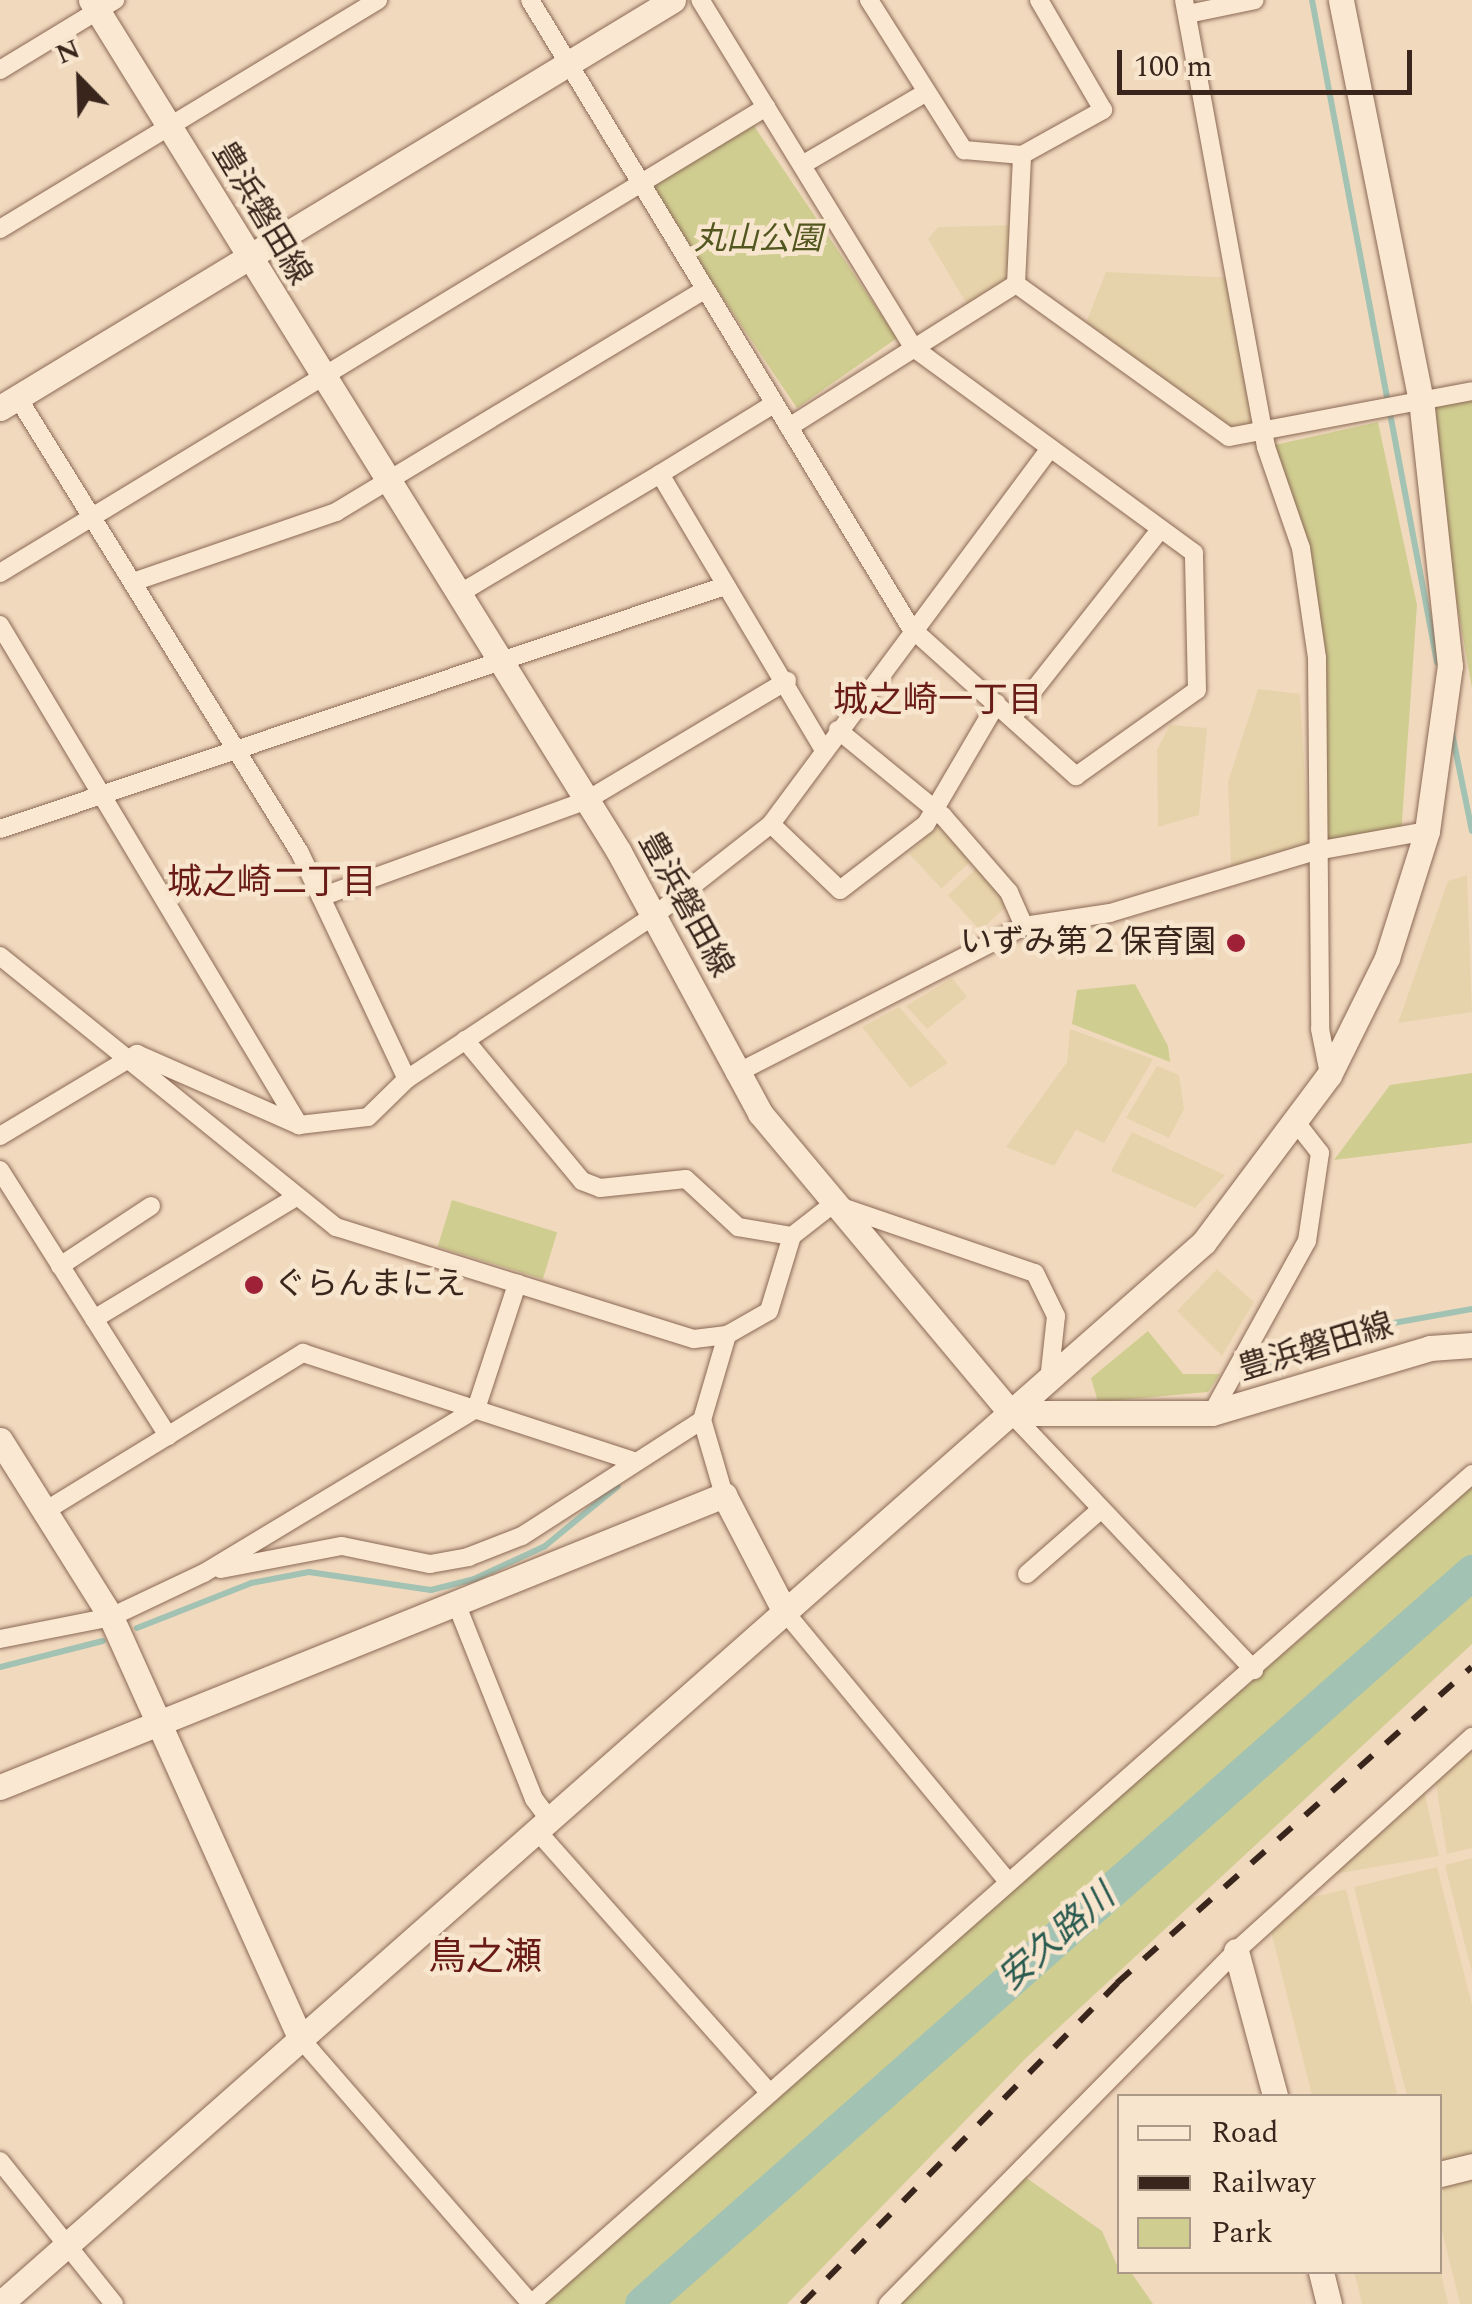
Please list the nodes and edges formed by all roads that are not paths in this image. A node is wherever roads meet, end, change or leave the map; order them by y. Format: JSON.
{"nodes":[{"id":1,"x":378,"y":0,"type":"edge"},
{"id":2,"x":530,"y":0,"type":"edge"},
{"id":3,"x":673,"y":0,"type":"edge"},
{"id":4,"x":700,"y":0,"type":"edge"},
{"id":5,"x":869,"y":0,"type":"edge"},
{"id":6,"x":1039,"y":0,"type":"edge"},
{"id":7,"x":1254,"y":0,"type":"edge"},
{"id":8,"x":1341,"y":0,"type":"edge"},
{"id":9,"x":101,"y":4,"type":"edge"},
{"id":10,"x":1186,"y":7,"type":"edge"},
{"id":11,"x":570,"y":63,"type":"junction"},
{"id":12,"x":0,"y":70,"type":"edge"},
{"id":13,"x":925,"y":93,"type":"junction"},
{"id":14,"x":766,"y":107,"type":"junction"},
{"id":15,"x":170,"y":126,"type":"junction"},
{"id":16,"x":1022,"y":155,"type":"junction"},
{"id":17,"x":802,"y":166,"type":"junction"},
{"id":18,"x":639,"y":187,"type":"junction"},
{"id":19,"x":0,"y":228,"type":"edge"},
{"id":20,"x":248,"y":258,"type":"junction"},
{"id":21,"x":1016,"y":284,"type":"junction"},
{"id":22,"x":703,"y":291,"type":"junction"},
{"id":23,"x":913,"y":347,"type":"junction"},
{"id":24,"x":321,"y":374,"type":"junction"},
{"id":25,"x":1472,"y":390,"type":"edge"},
{"id":26,"x":1421,"y":401,"type":"junction"},
{"id":27,"x":9,"y":403,"type":"edge"},
{"id":28,"x":774,"y":404,"type":"junction"},
{"id":29,"x":789,"y":427,"type":"junction"},
{"id":30,"x":1265,"y":434,"type":"junction"},
{"id":31,"x":1050,"y":448,"type":"junction"},
{"id":32,"x":660,"y":474,"type":"junction"},
{"id":33,"x":389,"y":481,"type":"junction"},
{"id":34,"x":92,"y":514,"type":"junction"},
{"id":35,"x":1160,"y":530,"type":"junction"},
{"id":36,"x":0,"y":573,"type":"edge"},
{"id":37,"x":132,"y":582,"type":"junction"},
{"id":38,"x":725,"y":586,"type":"junction"},
{"id":39,"x":462,"y":592,"type":"junction"},
{"id":40,"x":0,"y":625,"type":"edge"},
{"id":41,"x":911,"y":628,"type":"junction"},
{"id":42,"x":500,"y":654,"type":"junction"},
{"id":43,"x":787,"y":682,"type":"junction"},
{"id":44,"x":997,"y":703,"type":"junction"},
{"id":45,"x":1013,"y":716,"type":"junction"},
{"id":46,"x":838,"y":730,"type":"junction"},
{"id":47,"x":234,"y":744,"type":"junction"},
{"id":48,"x":824,"y":750,"type":"junction"},
{"id":49,"x":102,"y":792,"type":"junction"},
{"id":50,"x":587,"y":800,"type":"junction"},
{"id":51,"x":936,"y":810,"type":"junction"},
{"id":52,"x":771,"y":824,"type":"junction"},
{"id":53,"x":0,"y":828,"type":"edge"},
{"id":54,"x":1427,"y":830,"type":"junction"},
{"id":55,"x":1316,"y":851,"type":"junction"},
{"id":56,"x":321,"y":897,"type":"junction"},
{"id":57,"x":654,"y":915,"type":"junction"},
{"id":58,"x":1024,"y":926,"type":"junction"},
{"id":59,"x":0,"y":956,"type":"edge"},
{"id":60,"x":465,"y":1040,"type":"junction"},
{"id":61,"x":125,"y":1059,"type":"junction"},
{"id":62,"x":735,"y":1074,"type":"junction"},
{"id":63,"x":1329,"y":1075,"type":"junction"},
{"id":64,"x":407,"y":1078,"type":"junction"},
{"id":65,"x":1297,"y":1124,"type":"junction"},
{"id":66,"x":300,"y":1125,"type":"junction"},
{"id":67,"x":0,"y":1136,"type":"edge"},
{"id":68,"x":0,"y":1170,"type":"edge"},
{"id":69,"x":293,"y":1199,"type":"junction"},
{"id":70,"x":833,"y":1204,"type":"junction"},
{"id":71,"x":151,"y":1206,"type":"dead end"},
{"id":72,"x":792,"y":1236,"type":"junction"},
{"id":73,"x":60,"y":1266,"type":"junction"},
{"id":74,"x":517,"y":1284,"type":"junction"},
{"id":75,"x":94,"y":1319,"type":"junction"},
{"id":76,"x":727,"y":1335,"type":"junction"},
{"id":77,"x":1472,"y":1345,"type":"edge"},
{"id":78,"x":1049,"y":1380,"type":"junction"},
{"id":79,"x":476,"y":1410,"type":"junction"},
{"id":80,"x":1011,"y":1414,"type":"junction"},
{"id":81,"x":1212,"y":1414,"type":"junction"},
{"id":82,"x":702,"y":1420,"type":"junction"},
{"id":83,"x":168,"y":1436,"type":"junction"},
{"id":84,"x":0,"y":1440,"type":"edge"},
{"id":85,"x":633,"y":1460,"type":"junction"},
{"id":86,"x":1472,"y":1474,"type":"edge"},
{"id":87,"x":724,"y":1495,"type":"junction"},
{"id":88,"x":1100,"y":1510,"type":"junction"},
{"id":89,"x":45,"y":1512,"type":"junction"},
{"id":90,"x":204,"y":1573,"type":"junction"},
{"id":91,"x":1027,"y":1574,"type":"dead end"},
{"id":92,"x":456,"y":1603,"type":"junction"},
{"id":93,"x":785,"y":1612,"type":"junction"},
{"id":94,"x":110,"y":1618,"type":"junction"},
{"id":95,"x":0,"y":1640,"type":"edge"},
{"id":96,"x":1254,"y":1670,"type":"junction"},
{"id":97,"x":163,"y":1722,"type":"junction"},
{"id":98,"x":1472,"y":1737,"type":"edge"},
{"id":99,"x":0,"y":1787,"type":"edge"},
{"id":100,"x":544,"y":1826,"type":"junction"},
{"id":101,"x":1005,"y":1878,"type":"junction"},
{"id":102,"x":1236,"y":1951,"type":"junction"},
{"id":103,"x":300,"y":2038,"type":"junction"},
{"id":104,"x":770,"y":2092,"type":"junction"},
{"id":105,"x":1273,"y":2094,"type":"edge"},
{"id":106,"x":0,"y":2161,"type":"edge"},
{"id":107,"x":1472,"y":2166,"type":"edge"},
{"id":108,"x":1442,"y":2174,"type":"edge"},
{"id":109,"x":64,"y":2247,"type":"junction"},
{"id":110,"x":1322,"y":2274,"type":"edge"},
{"id":111,"x":0,"y":2304,"type":"edge"},
{"id":112,"x":114,"y":2304,"type":"edge"},
{"id":113,"x":531,"y":2304,"type":"edge"},
{"id":114,"x":888,"y":2304,"type":"edge"},
{"id":115,"x":1330,"y":2304,"type":"edge"}],
"edges":[{"from":1,"to":15,"type":"street"},
{"from":2,"to":11,"type":"street"},
{"from":3,"to":11,"type":"street"},
{"from":4,"to":14,"type":"street"},
{"from":5,"to":13,"type":"street"},
{"from":6,"to":16,"type":"street"},
{"from":7,"to":10,"type":"street"},
{"from":8,"to":26,"type":"street"},
{"from":9,"to":12,"type":"street"},
{"from":9,"to":15,"type":"street","name":"豊浜磐田線"},
{"from":10,"to":30,"type":"street"},
{"from":11,"to":18,"type":"street"},
{"from":11,"to":20,"type":"street"},
{"from":13,"to":16,"type":"street"},
{"from":13,"to":17,"type":"street"},
{"from":14,"to":17,"type":"street"},
{"from":14,"to":18,"type":"street"},
{"from":15,"to":19,"type":"street"},
{"from":15,"to":20,"type":"street","name":"豊浜磐田線"},
{"from":16,"to":21,"type":"street"},
{"from":17,"to":23,"type":"street"},
{"from":18,"to":22,"type":"street"},
{"from":18,"to":24,"type":"street"},
{"from":20,"to":24,"type":"street","name":"豊浜磐田線"},
{"from":20,"to":27,"type":"street"},
{"from":21,"to":23,"type":"street"},
{"from":21,"to":30,"type":"street"},
{"from":22,"to":28,"type":"street"},
{"from":22,"to":33,"type":"street"},
{"from":23,"to":29,"type":"street"},
{"from":23,"to":31,"type":"street"},
{"from":24,"to":33,"type":"street","name":"豊浜磐田線"},
{"from":24,"to":34,"type":"street"},
{"from":25,"to":26,"type":"street"},
{"from":26,"to":30,"type":"street"},
{"from":26,"to":54,"type":"street"},
{"from":27,"to":34,"type":"street"},
{"from":28,"to":29,"type":"street"},
{"from":28,"to":32,"type":"street"},
{"from":29,"to":41,"type":"street"},
{"from":30,"to":55,"type":"street"},
{"from":31,"to":35,"type":"street"},
{"from":31,"to":41,"type":"street"},
{"from":32,"to":38,"type":"street"},
{"from":32,"to":39,"type":"street"},
{"from":33,"to":37,"type":"street"},
{"from":33,"to":39,"type":"street","name":"豊浜磐田線"},
{"from":34,"to":36,"type":"street"},
{"from":34,"to":37,"type":"street"},
{"from":35,"to":45,"type":"street"},
{"from":35,"to":45,"type":"street"},
{"from":37,"to":47,"type":"street"},
{"from":38,"to":42,"type":"street"},
{"from":38,"to":43,"type":"street"},
{"from":39,"to":42,"type":"street","name":"豊浜磐田線"},
{"from":40,"to":49,"type":"street"},
{"from":41,"to":44,"type":"street"},
{"from":41,"to":46,"type":"street"},
{"from":42,"to":47,"type":"street"},
{"from":42,"to":50,"type":"street","name":"豊浜磐田線"},
{"from":43,"to":48,"type":"street"},
{"from":43,"to":50,"type":"street"},
{"from":44,"to":45,"type":"street"},
{"from":44,"to":51,"type":"street"},
{"from":46,"to":48,"type":"street"},
{"from":46,"to":51,"type":"street"},
{"from":47,"to":49,"type":"street"},
{"from":47,"to":56,"type":"street"},
{"from":48,"to":52,"type":"street"},
{"from":49,"to":53,"type":"street"},
{"from":49,"to":66,"type":"street"},
{"from":50,"to":56,"type":"street"},
{"from":50,"to":57,"type":"street","name":"豊浜磐田線"},
{"from":51,"to":52,"type":"street"},
{"from":51,"to":58,"type":"street"},
{"from":52,"to":57,"type":"street"},
{"from":54,"to":55,"type":"street"},
{"from":54,"to":63,"type":"street"},
{"from":55,"to":58,"type":"street"},
{"from":55,"to":63,"type":"street"},
{"from":56,"to":64,"type":"street"},
{"from":57,"to":60,"type":"street"},
{"from":57,"to":62,"type":"street","name":"豊浜磐田線"},
{"from":58,"to":62,"type":"street"},
{"from":59,"to":61,"type":"street"},
{"from":60,"to":64,"type":"street"},
{"from":60,"to":72,"type":"street"},
{"from":61,"to":66,"type":"street"},
{"from":61,"to":67,"type":"street"},
{"from":61,"to":69,"type":"street"},
{"from":62,"to":70,"type":"street","name":"豊浜磐田線"},
{"from":63,"to":65,"type":"street"},
{"from":64,"to":66,"type":"street"},
{"from":65,"to":78,"type":"street"},
{"from":65,"to":81,"type":"street"},
{"from":68,"to":73,"type":"street"},
{"from":69,"to":74,"type":"street"},
{"from":69,"to":75,"type":"street"},
{"from":70,"to":72,"type":"street"},
{"from":70,"to":78,"type":"street"},
{"from":70,"to":80,"type":"street","name":"豊浜磐田線"},
{"from":71,"to":73,"type":"street"},
{"from":72,"to":76,"type":"street"},
{"from":73,"to":75,"type":"street"},
{"from":74,"to":76,"type":"street"},
{"from":74,"to":79,"type":"street"},
{"from":75,"to":83,"type":"street"},
{"from":76,"to":82,"type":"street"},
{"from":77,"to":81,"type":"street","name":"豊浜磐田線"},
{"from":78,"to":80,"type":"street"},
{"from":79,"to":83,"type":"street"},
{"from":79,"to":85,"type":"street"},
{"from":79,"to":90,"type":"street"},
{"from":80,"to":81,"type":"street","name":"豊浜磐田線"},
{"from":80,"to":88,"type":"street"},
{"from":80,"to":93,"type":"street"},
{"from":82,"to":85,"type":"street"},
{"from":82,"to":87,"type":"street"},
{"from":83,"to":89,"type":"street"},
{"from":84,"to":89,"type":"street"},
{"from":85,"to":90,"type":"street"},
{"from":86,"to":96,"type":"street"},
{"from":87,"to":92,"type":"street"},
{"from":87,"to":93,"type":"street"},
{"from":88,"to":91,"type":"street"},
{"from":88,"to":96,"type":"street"},
{"from":89,"to":94,"type":"street"},
{"from":90,"to":94,"type":"street"},
{"from":92,"to":97,"type":"street"},
{"from":92,"to":100,"type":"street"},
{"from":93,"to":100,"type":"street"},
{"from":93,"to":101,"type":"street"},
{"from":94,"to":95,"type":"street"},
{"from":94,"to":97,"type":"street"},
{"from":96,"to":101,"type":"street"},
{"from":97,"to":99,"type":"street"},
{"from":97,"to":103,"type":"street"},
{"from":98,"to":102,"type":"street"},
{"from":100,"to":103,"type":"street"},
{"from":100,"to":104,"type":"street"},
{"from":101,"to":104,"type":"street"},
{"from":102,"to":105,"type":"street"},
{"from":102,"to":114,"type":"street"},
{"from":103,"to":109,"type":"street"},
{"from":103,"to":113,"type":"street"},
{"from":104,"to":113,"type":"street"},
{"from":106,"to":109,"type":"street"},
{"from":107,"to":108,"type":"street"},
{"from":109,"to":111,"type":"street"},
{"from":109,"to":112,"type":"street"},
{"from":110,"to":115,"type":"street"}]}
